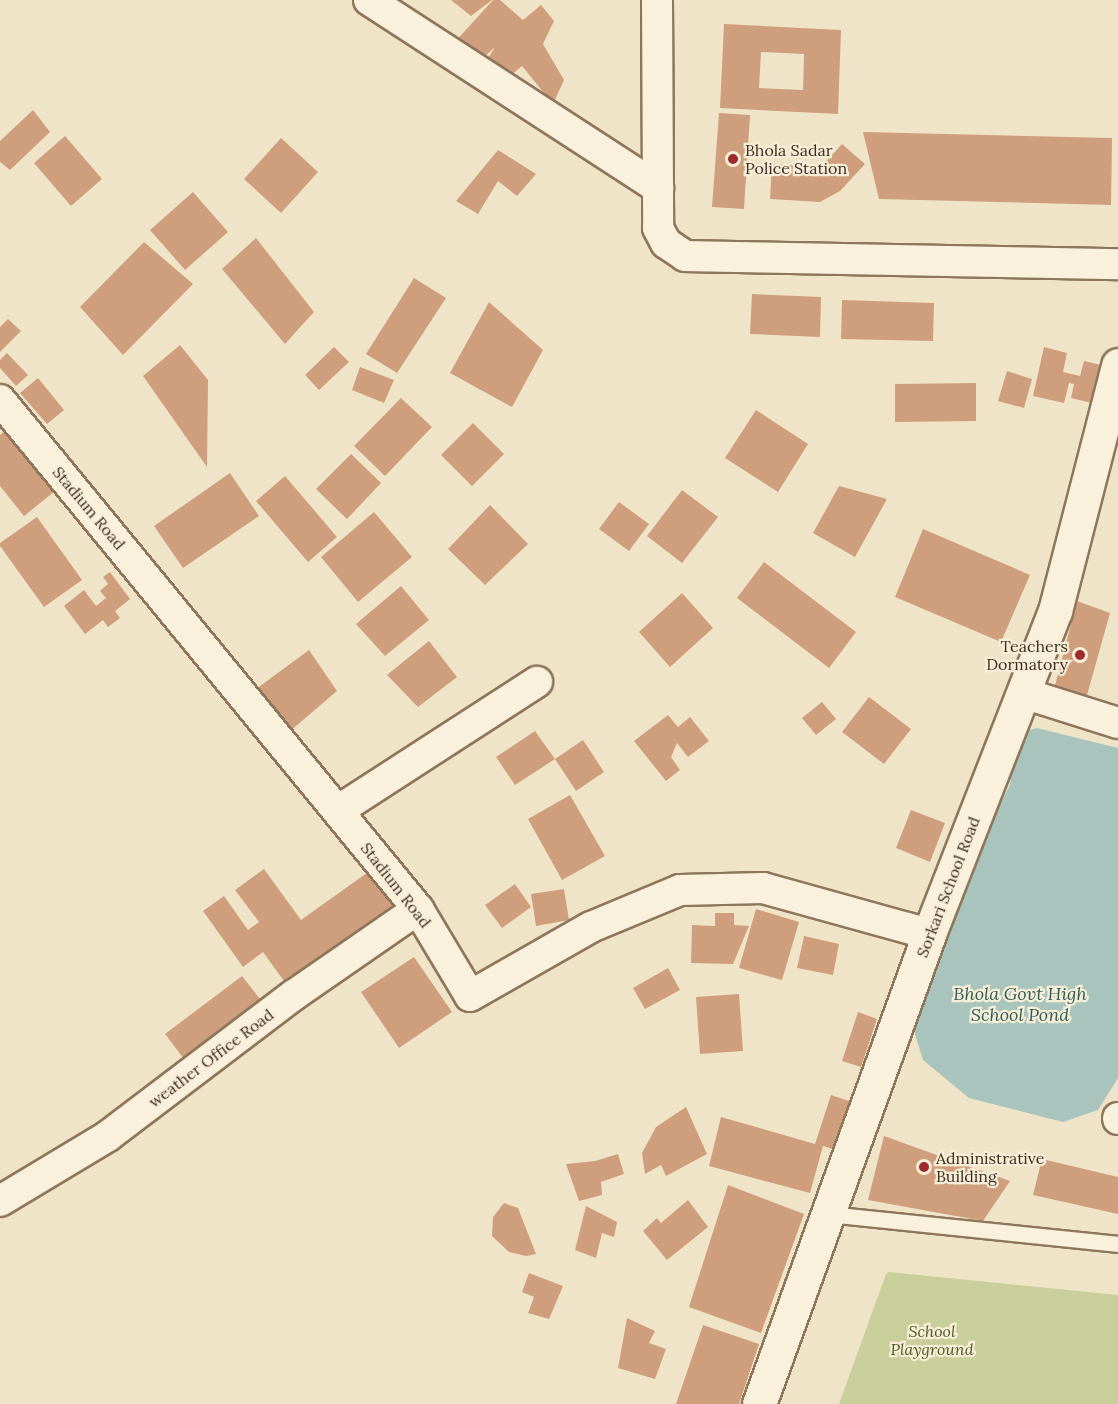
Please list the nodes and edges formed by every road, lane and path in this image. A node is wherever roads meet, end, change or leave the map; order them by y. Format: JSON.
{"nodes":[{"id":1,"x":369,"y":0,"type":"edge"},
{"id":2,"x":657,"y":0,"type":"edge"},
{"id":3,"x":658,"y":188,"type":"junction"},
{"id":4,"x":1118,"y":264,"type":"edge"},
{"id":5,"x":1118,"y":365,"type":"edge"},
{"id":6,"x":0,"y":400,"type":"edge"},
{"id":7,"x":537,"y":682,"type":"dead end"},
{"id":8,"x":1023,"y":693,"type":"junction"},
{"id":9,"x":1118,"y":723,"type":"edge"},
{"id":10,"x":339,"y":810,"type":"junction"},
{"id":11,"x":418,"y":909,"type":"junction"},
{"id":12,"x":929,"y":933,"type":"junction"},
{"id":13,"x":0,"y":1201,"type":"edge"},
{"id":14,"x":828,"y":1214,"type":"junction"},
{"id":15,"x":1118,"y":1244,"type":"edge"},
{"id":16,"x":759,"y":1404,"type":"edge"}],
"edges":[{"from":1,"to":3,"type":"street"},
{"from":2,"to":3,"type":"street"},
{"from":3,"to":4,"type":"street"},
{"from":5,"to":8,"type":"street","name":"Sorkari School Road"},
{"from":6,"to":10,"type":"street","name":"Stadium Road"},
{"from":7,"to":10,"type":"street"},
{"from":8,"to":9,"type":"street"},
{"from":8,"to":12,"type":"street","name":"Sorkari School Road"},
{"from":10,"to":11,"type":"street","name":"Stadium Road"},
{"from":11,"to":12,"type":"street","name":"Stadium Road"},
{"from":11,"to":13,"type":"street","name":"weather Office Road"},
{"from":12,"to":14,"type":"street","name":"Sorkari School Road"},
{"from":14,"to":15,"type":"lane"},
{"from":14,"to":16,"type":"street","name":"Sorkari School Road"}]}
